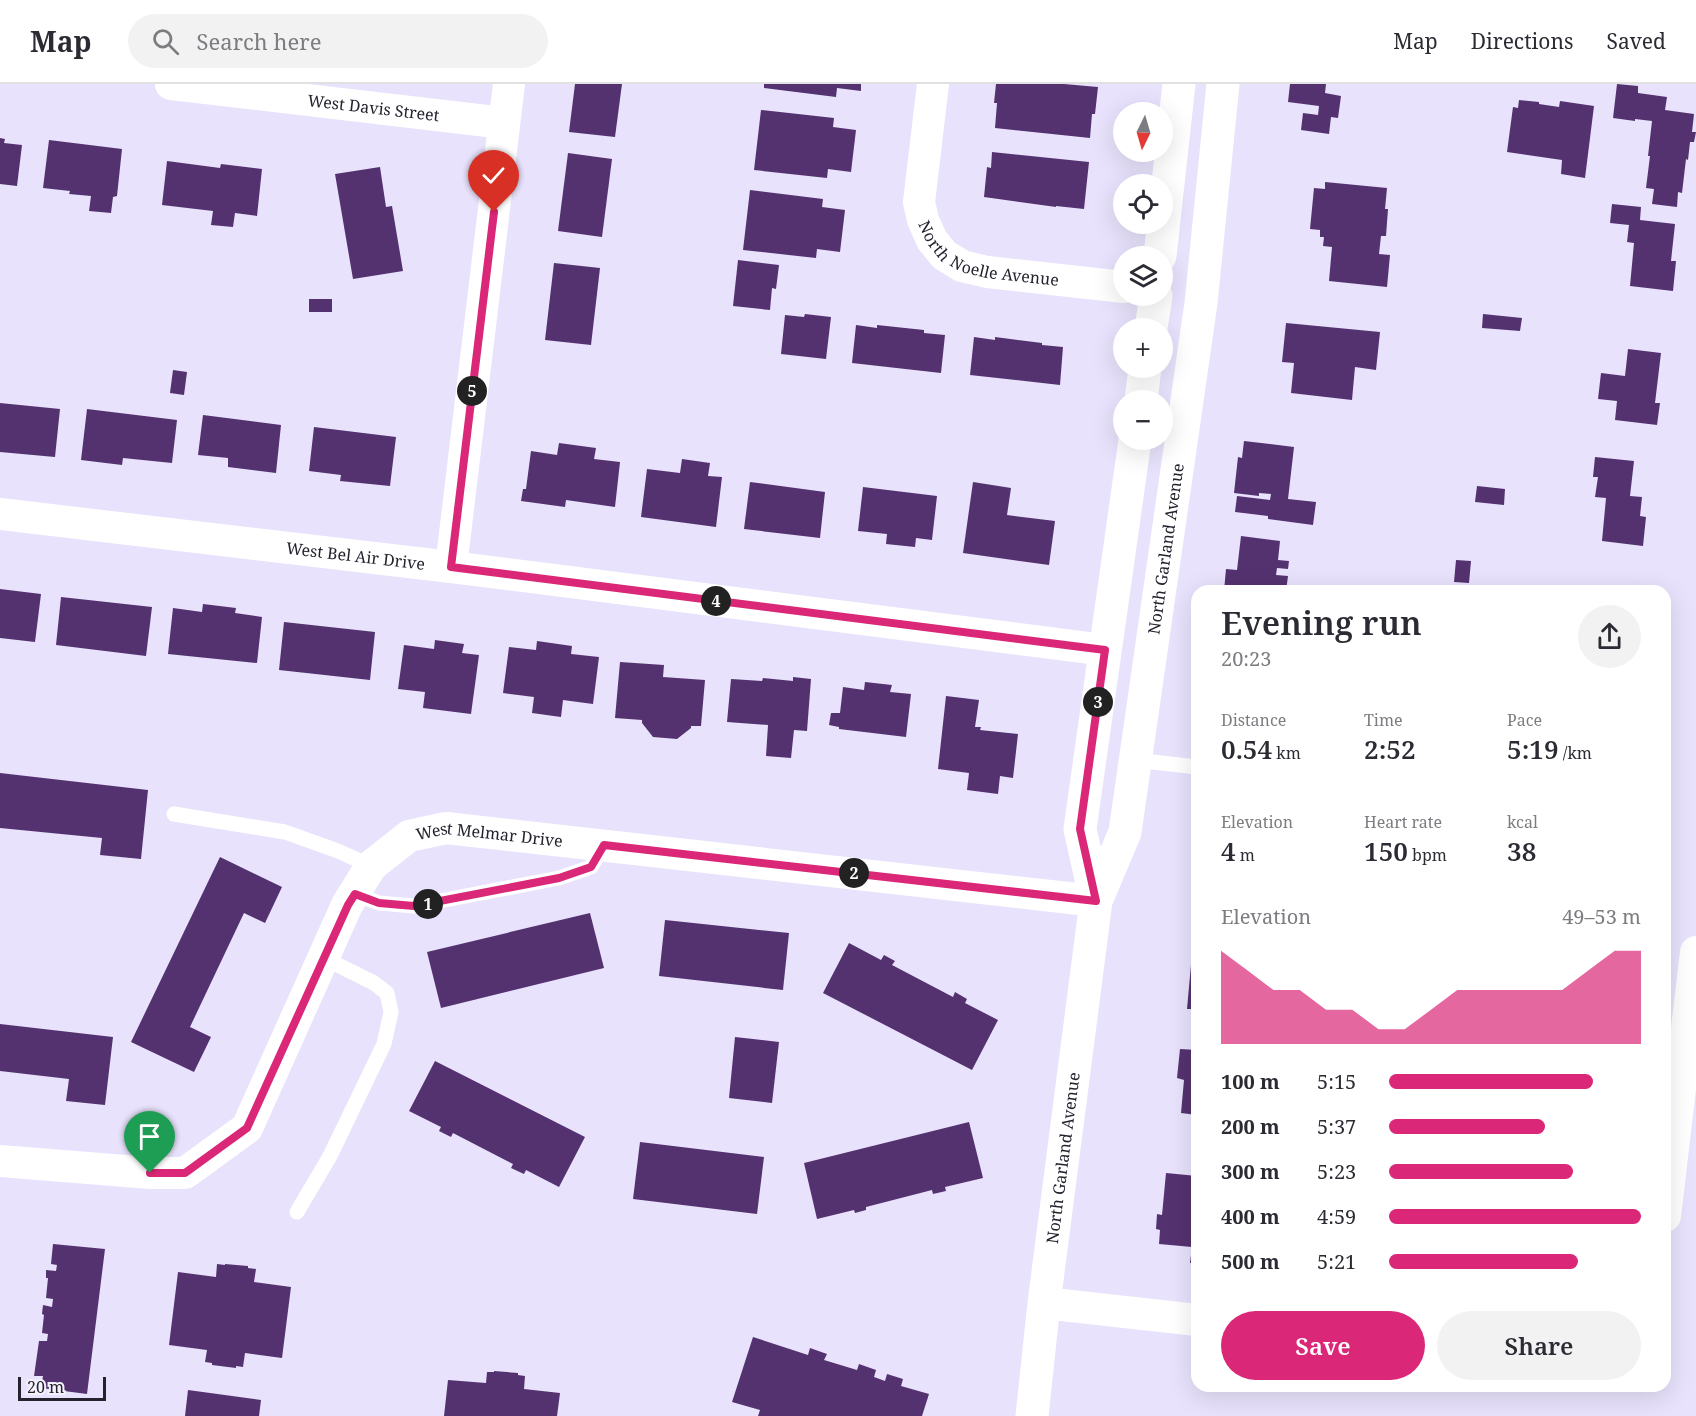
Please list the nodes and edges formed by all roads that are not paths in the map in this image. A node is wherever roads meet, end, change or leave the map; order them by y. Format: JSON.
{"nodes":[{"id":1,"x":171,"y":84,"type":"edge"},
{"id":2,"x":509,"y":84,"type":"edge"},
{"id":3,"x":933,"y":84,"type":"edge"},
{"id":4,"x":1179,"y":84,"type":"edge"},
{"id":5,"x":1223,"y":84,"type":"edge"},
{"id":6,"x":504,"y":123,"type":"junction"},
{"id":7,"x":1161,"y":246,"type":"edge"},
{"id":8,"x":1113,"y":286,"type":"edge"},
{"id":9,"x":1134,"y":450,"type":"edge"},
{"id":10,"x":0,"y":514,"type":"edge"},
{"id":11,"x":451,"y":567,"type":"junction"},
{"id":12,"x":1105,"y":650,"type":"junction"},
{"id":13,"x":1135,"y":760,"type":"junction"},
{"id":14,"x":1191,"y":766,"type":"edge"},
{"id":15,"x":174,"y":814,"type":"dead end"},
{"id":16,"x":604,"y":845,"type":"junction"},
{"id":17,"x":371,"y":866,"type":"junction"},
{"id":18,"x":355,"y":894,"type":"junction"},
{"id":19,"x":1096,"y":901,"type":"junction"},
{"id":20,"x":1696,"y":952,"type":"edge"},
{"id":21,"x":324,"y":958,"type":"junction"},
{"id":22,"x":0,"y":1161,"type":"edge"},
{"id":23,"x":1671,"y":1165,"type":"edge"},
{"id":24,"x":297,"y":1212,"type":"dead end"},
{"id":25,"x":1044,"y":1303,"type":"junction"},
{"id":26,"x":1191,"y":1319,"type":"edge"},
{"id":27,"x":1032,"y":1416,"type":"edge"}],
"edges":[{"from":1,"to":6,"type":"street","name":"West Davis Street"},
{"from":2,"to":6,"type":"street"},
{"from":3,"to":8,"type":"street","name":"North Noelle Avenue"},
{"from":4,"to":7,"type":"main road"},
{"from":5,"to":13,"type":"main road","name":"North Garland Avenue"},
{"from":6,"to":11,"type":"street"},
{"from":9,"to":12,"type":"main road","name":"North Garland Avenue"},
{"from":10,"to":11,"type":"street","name":"West Bel Air Drive"},
{"from":11,"to":12,"type":"street","name":"West Bel Air Drive"},
{"from":12,"to":19,"type":"main road","name":"North Garland Avenue"},
{"from":13,"to":14,"type":"lane"},
{"from":13,"to":19,"type":"main road","name":"North Garland Avenue"},
{"from":15,"to":17,"type":"lane"},
{"from":16,"to":17,"type":"street","name":"West Melmar Drive"},
{"from":16,"to":18,"type":"lane"},
{"from":16,"to":19,"type":"street","name":"West Melmar Drive"},
{"from":17,"to":18,"type":"street","name":"West Melmar Drive"},
{"from":18,"to":21,"type":"street","name":"West Melmar Drive"},
{"from":19,"to":25,"type":"main road","name":"North Garland Avenue"},
{"from":20,"to":23,"type":"street"},
{"from":21,"to":22,"type":"street","name":"West Melmar Drive"},
{"from":21,"to":24,"type":"lane"},
{"from":25,"to":26,"type":"street"},
{"from":25,"to":27,"type":"main road","name":"North Garland Avenue"}]}
